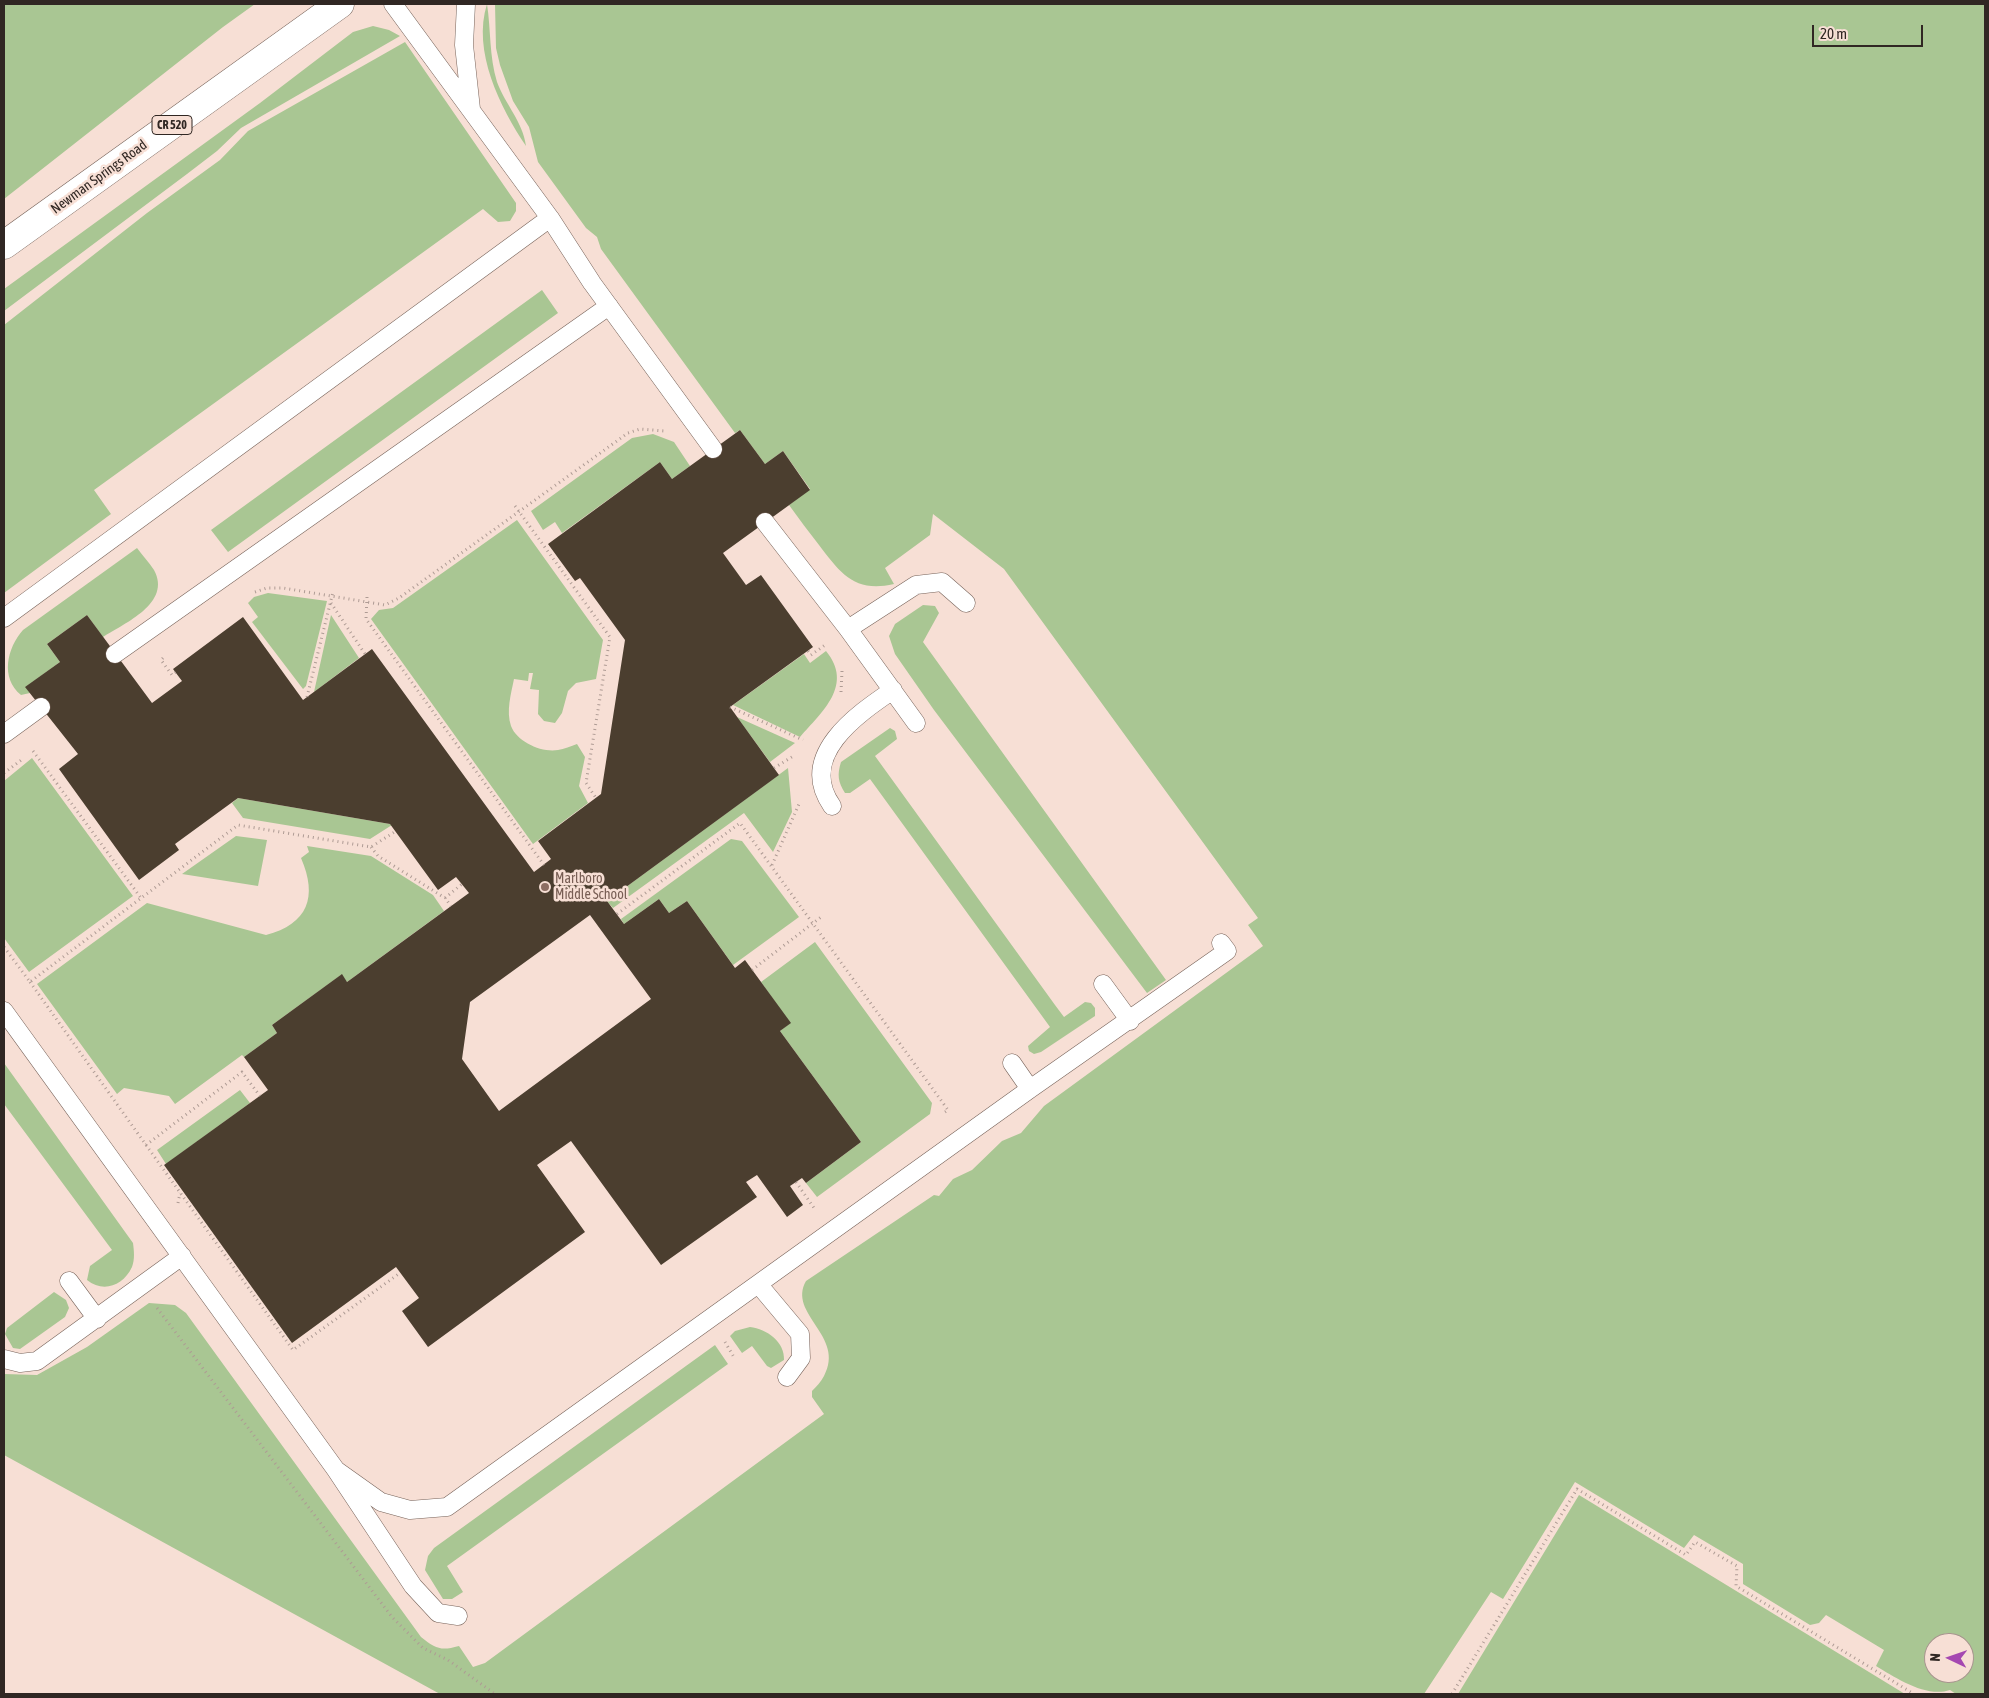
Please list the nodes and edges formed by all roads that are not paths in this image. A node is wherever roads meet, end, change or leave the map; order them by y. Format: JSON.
{"nodes":[{"id":1,"x":340,"y":4,"type":"edge"},
{"id":2,"x":393,"y":4,"type":"edge"},
{"id":3,"x":466,"y":4,"type":"edge"},
{"id":4,"x":471,"y":109,"type":"junction"},
{"id":5,"x":550,"y":218,"type":"junction"},
{"id":6,"x":4,"y":246,"type":"edge"},
{"id":7,"x":609,"y":306,"type":"junction"},
{"id":8,"x":714,"y":449,"type":"dead end"},
{"id":9,"x":765,"y":522,"type":"dead end"},
{"id":10,"x":966,"y":603,"type":"dead end"},
{"id":11,"x":4,"y":618,"type":"edge"},
{"id":12,"x":848,"y":629,"type":"junction"},
{"id":13,"x":115,"y":654,"type":"dead end"},
{"id":14,"x":893,"y":690,"type":"junction"},
{"id":15,"x":41,"y":707,"type":"dead end"},
{"id":16,"x":916,"y":724,"type":"dead end"},
{"id":17,"x":4,"y":734,"type":"edge"},
{"id":18,"x":832,"y":806,"type":"dead end"},
{"id":19,"x":1221,"y":943,"type":"dead end"},
{"id":20,"x":1103,"y":984,"type":"dead end"},
{"id":21,"x":4,"y":1011,"type":"edge"},
{"id":22,"x":1130,"y":1021,"type":"junction"},
{"id":23,"x":1012,"y":1062,"type":"dead end"},
{"id":24,"x":1030,"y":1089,"type":"junction"},
{"id":25,"x":182,"y":1256,"type":"junction"},
{"id":26,"x":69,"y":1281,"type":"dead end"},
{"id":27,"x":759,"y":1285,"type":"junction"},
{"id":28,"x":97,"y":1319,"type":"junction"},
{"id":29,"x":4,"y":1359,"type":"edge"},
{"id":30,"x":787,"y":1377,"type":"dead end"},
{"id":31,"x":336,"y":1470,"type":"junction"},
{"id":32,"x":458,"y":1616,"type":"dead end"}],
"edges":[{"from":1,"to":6,"type":"main road","name":"Newman Springs Road","number":"CR 520"},
{"from":2,"to":4,"type":"lane"},
{"from":3,"to":4,"type":"lane"},
{"from":4,"to":5,"type":"lane"},
{"from":5,"to":7,"type":"lane"},
{"from":5,"to":11,"type":"lane"},
{"from":7,"to":8,"type":"lane"},
{"from":7,"to":13,"type":"lane"},
{"from":9,"to":12,"type":"lane"},
{"from":10,"to":12,"type":"lane"},
{"from":12,"to":14,"type":"lane"},
{"from":14,"to":16,"type":"lane"},
{"from":14,"to":18,"type":"lane"},
{"from":15,"to":17,"type":"lane"},
{"from":19,"to":22,"type":"lane"},
{"from":20,"to":22,"type":"lane"},
{"from":21,"to":25,"type":"lane"},
{"from":22,"to":24,"type":"lane"},
{"from":23,"to":24,"type":"lane"},
{"from":24,"to":27,"type":"lane"},
{"from":25,"to":28,"type":"lane"},
{"from":25,"to":31,"type":"lane"},
{"from":26,"to":28,"type":"lane"},
{"from":27,"to":30,"type":"lane"},
{"from":27,"to":31,"type":"lane"},
{"from":28,"to":29,"type":"lane"},
{"from":31,"to":32,"type":"lane"}]}
